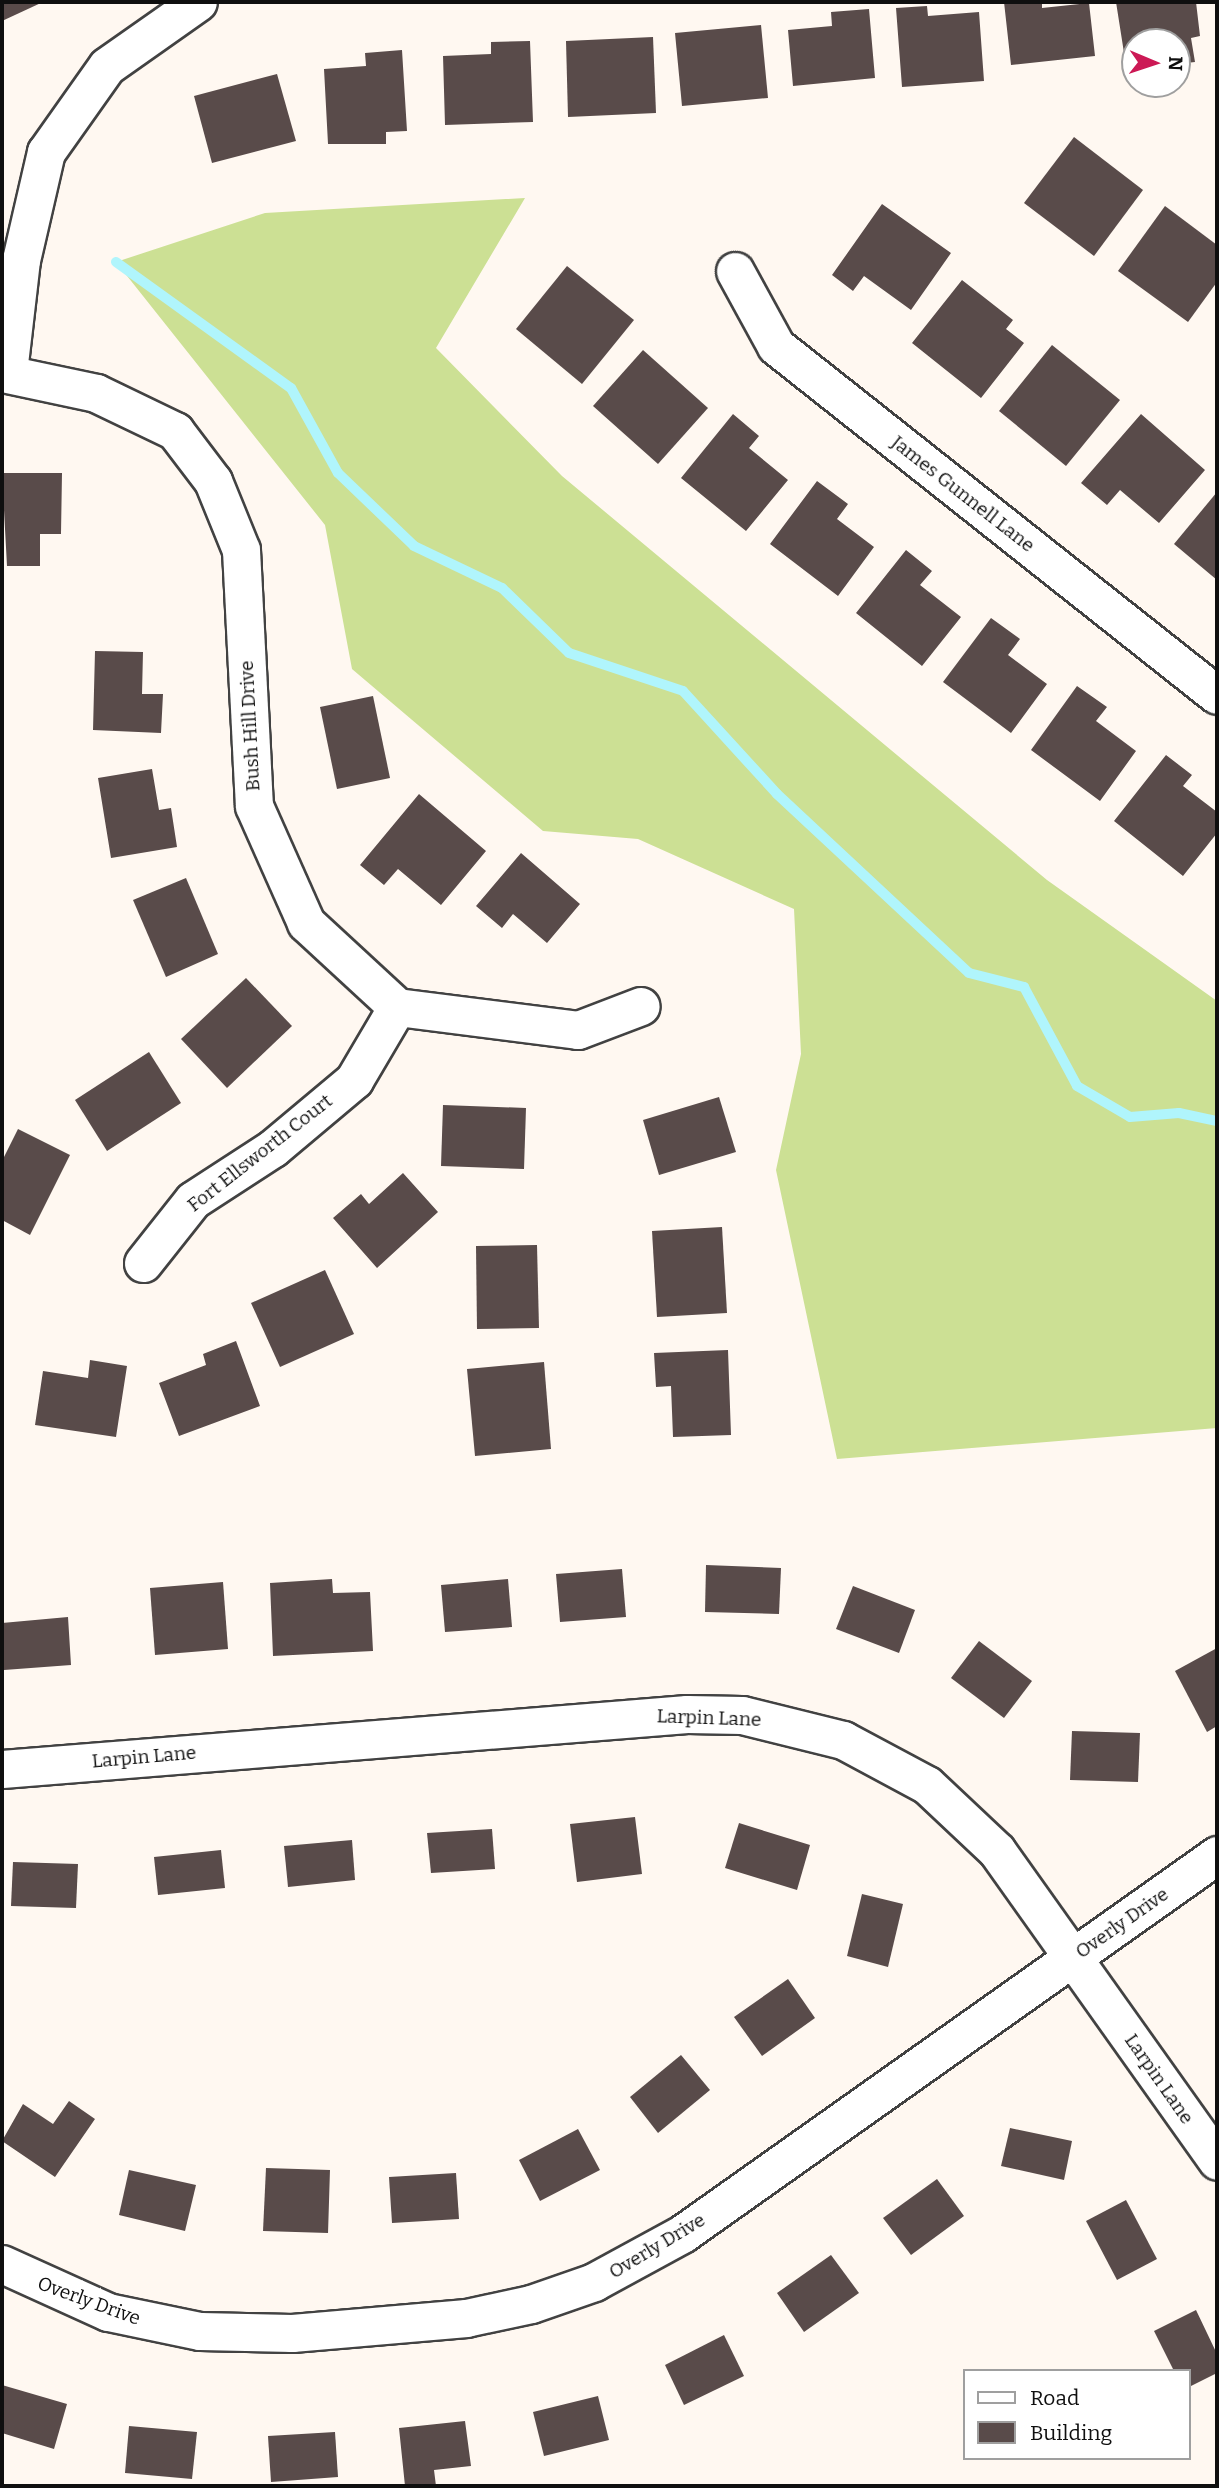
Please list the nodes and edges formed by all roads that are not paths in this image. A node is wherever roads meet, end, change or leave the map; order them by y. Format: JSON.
{"nodes":[{"id":1,"x":198,"y":2,"type":"edge"},
{"id":2,"x":735,"y":271,"type":"dead end"},
{"id":3,"x":5,"y":373,"type":"edge"},
{"id":4,"x":1217,"y":695,"type":"edge"},
{"id":5,"x":641,"y":1006,"type":"dead end"},
{"id":6,"x":397,"y":1007,"type":"junction"},
{"id":7,"x":143,"y":1264,"type":"dead end"},
{"id":8,"x":2,"y":1769,"type":"edge"},
{"id":9,"x":1217,"y":1855,"type":"edge"},
{"id":10,"x":1073,"y":1958,"type":"junction"},
{"id":11,"x":1217,"y":2161,"type":"edge"},
{"id":12,"x":2,"y":2264,"type":"edge"}],
"edges":[{"from":1,"to":3,"type":"street"},
{"from":2,"to":4,"type":"street","name":"James Gunnell Lane"},
{"from":3,"to":6,"type":"street","name":"Bush Hill Drive"},
{"from":5,"to":6,"type":"street"},
{"from":6,"to":7,"type":"street","name":"Fort Ellsworth Court"},
{"from":8,"to":10,"type":"street","name":"Larpin Lane"},
{"from":9,"to":10,"type":"street","name":"Overly Drive"},
{"from":10,"to":11,"type":"street","name":"Larpin Lane"},
{"from":10,"to":12,"type":"street","name":"Overly Drive"}]}
